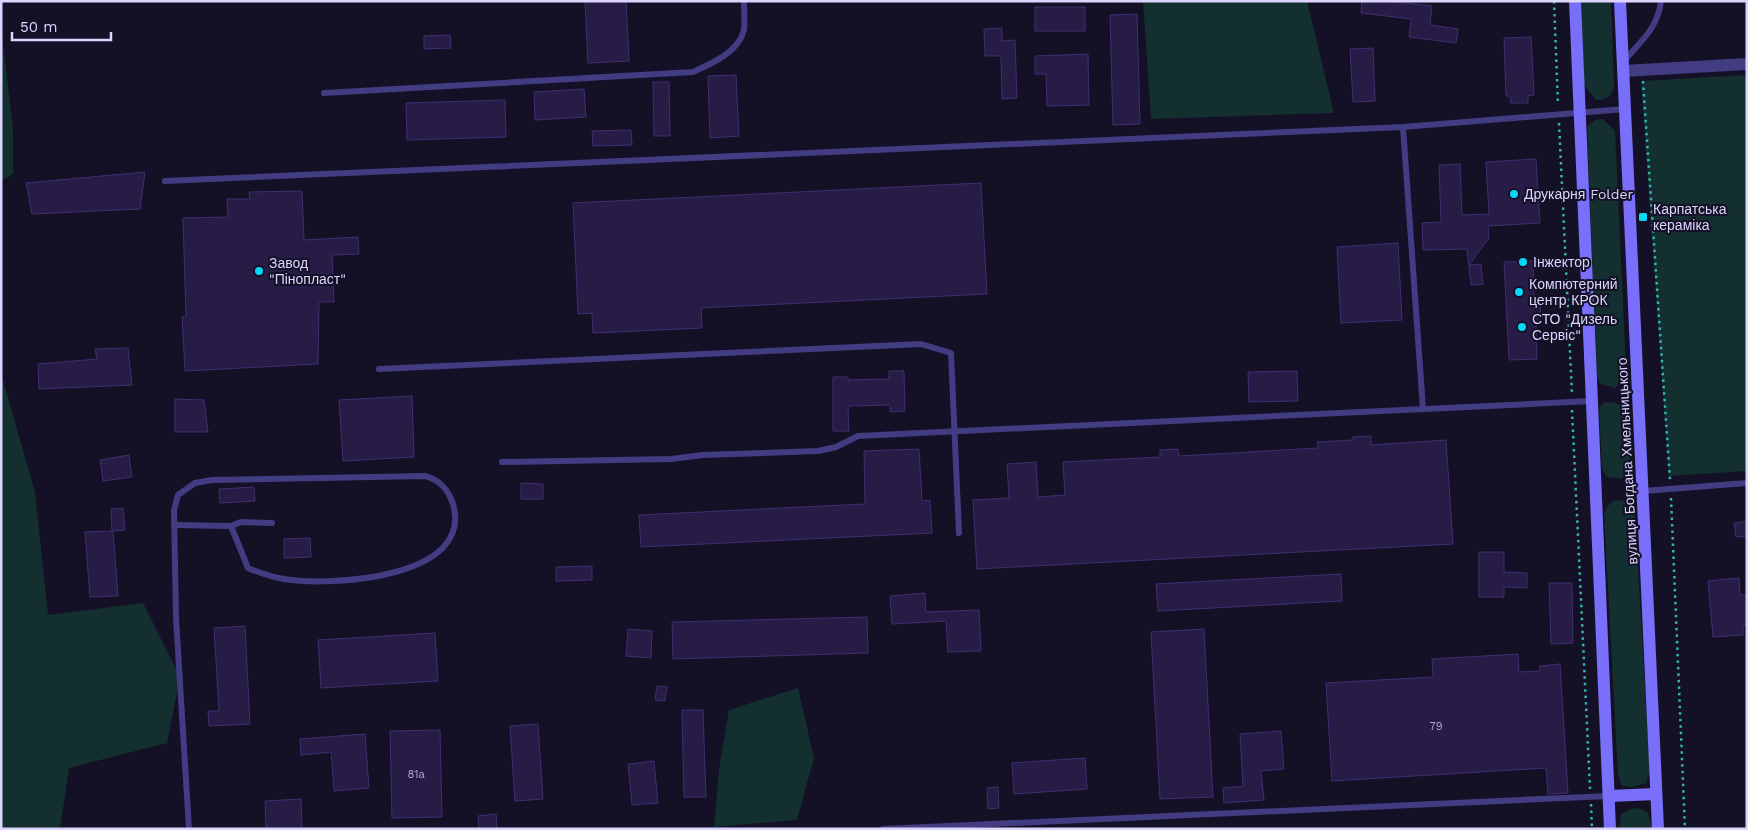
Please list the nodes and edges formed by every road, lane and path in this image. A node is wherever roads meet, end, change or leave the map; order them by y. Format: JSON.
{"nodes":[{"id":1,"x":744,"y":1,"type":"edge"},
{"id":2,"x":1554,"y":1,"type":"edge"},
{"id":3,"x":1575,"y":1,"type":"edge"},
{"id":4,"x":1620,"y":1,"type":"edge"},
{"id":5,"x":1661,"y":1,"type":"edge"},
{"id":6,"x":1747,"y":64,"type":"edge"},
{"id":7,"x":1623,"y":66,"type":"junction"},
{"id":8,"x":1642,"y":70,"type":"junction"},
{"id":9,"x":324,"y":93,"type":"dead end"},
{"id":10,"x":1625,"y":109,"type":"junction"},
{"id":11,"x":1580,"y":113,"type":"junction"},
{"id":12,"x":1558,"y":114,"type":"junction"},
{"id":13,"x":1403,"y":127,"type":"junction"},
{"id":14,"x":165,"y":181,"type":"dead end"},
{"id":15,"x":379,"y":370,"type":"dead end"},
{"id":16,"x":1572,"y":402,"type":"junction"},
{"id":17,"x":1592,"y":402,"type":"junction"},
{"id":18,"x":1423,"y":410,"type":"junction"},
{"id":19,"x":954,"y":432,"type":"junction"},
{"id":20,"x":502,"y":462,"type":"dead end"},
{"id":21,"x":1747,"y":483,"type":"edge"},
{"id":22,"x":1670,"y":489,"type":"junction"},
{"id":23,"x":1643,"y":491,"type":"junction"},
{"id":24,"x":272,"y":523,"type":"dead end"},
{"id":25,"x":174,"y":525,"type":"junction"},
{"id":26,"x":231,"y":526,"type":"junction"},
{"id":27,"x":959,"y":533,"type":"dead end"},
{"id":28,"x":1656,"y":794,"type":"junction"},
{"id":29,"x":1609,"y":796,"type":"junction"},
{"id":30,"x":1590,"y":797,"type":"junction"},
{"id":31,"x":189,"y":829,"type":"edge"},
{"id":32,"x":884,"y":829,"type":"edge"},
{"id":33,"x":1592,"y":829,"type":"edge"},
{"id":34,"x":1610,"y":829,"type":"edge"},
{"id":35,"x":1658,"y":829,"type":"edge"},
{"id":36,"x":1684,"y":829,"type":"edge"}],
"edges":[{"from":1,"to":9,"type":"lane"},
{"from":2,"to":12,"type":"path"},
{"from":3,"to":11,"type":"street"},
{"from":4,"to":7,"type":"street","name":"вулиця Богдана Хмельницького"},
{"from":5,"to":7,"type":"lane"},
{"from":6,"to":8,"type":"street"},
{"from":7,"to":8,"type":"street"},
{"from":7,"to":10,"type":"street","name":"вулиця Богдана Хмельницького"},
{"from":8,"to":22,"type":"path"},
{"from":10,"to":11,"type":"lane"},
{"from":10,"to":23,"type":"street","name":"вулиця Богдана Хмельницького"},
{"from":11,"to":12,"type":"lane"},
{"from":11,"to":17,"type":"street"},
{"from":12,"to":13,"type":"lane"},
{"from":12,"to":16,"type":"path"},
{"from":13,"to":14,"type":"lane"},
{"from":13,"to":18,"type":"lane"},
{"from":15,"to":19,"type":"lane"},
{"from":16,"to":17,"type":"lane"},
{"from":16,"to":18,"type":"lane"},
{"from":16,"to":30,"type":"path"},
{"from":17,"to":29,"type":"street"},
{"from":18,"to":19,"type":"lane"},
{"from":19,"to":20,"type":"lane"},
{"from":19,"to":27,"type":"lane"},
{"from":21,"to":22,"type":"lane"},
{"from":22,"to":23,"type":"lane"},
{"from":22,"to":36,"type":"path"},
{"from":23,"to":28,"type":"street","name":"вулиця Богдана Хмельницького"},
{"from":24,"to":26,"type":"lane"},
{"from":25,"to":26,"type":"lane"},
{"from":25,"to":26,"type":"lane"},
{"from":25,"to":31,"type":"lane"},
{"from":28,"to":29,"type":"street"},
{"from":28,"to":35,"type":"street","name":"вулиця Богдана Хмельницького"},
{"from":29,"to":30,"type":"lane"},
{"from":29,"to":34,"type":"street"},
{"from":30,"to":32,"type":"lane"},
{"from":30,"to":33,"type":"path"}]}
